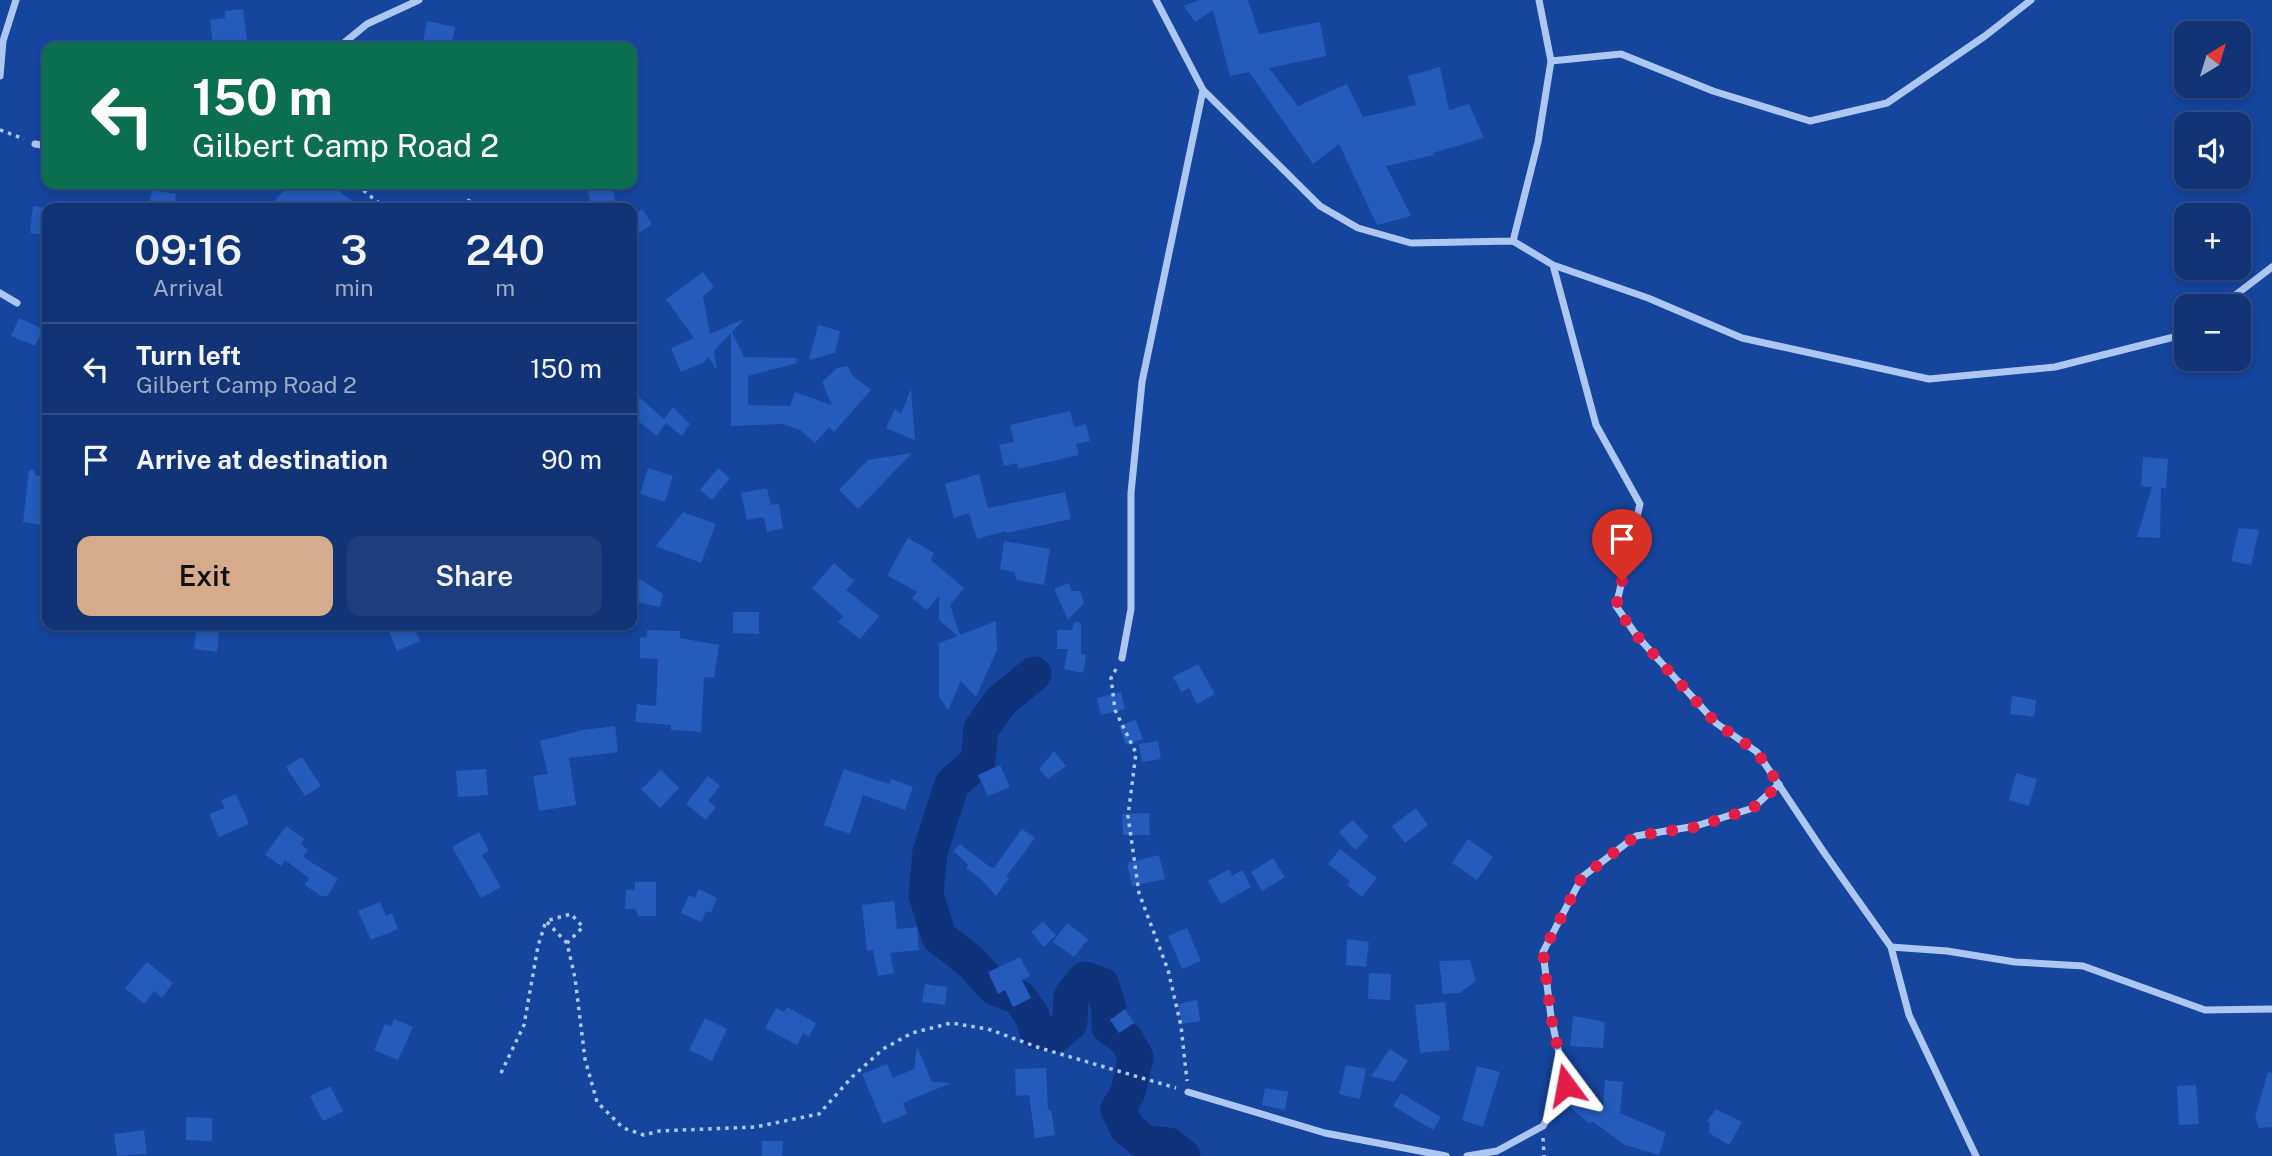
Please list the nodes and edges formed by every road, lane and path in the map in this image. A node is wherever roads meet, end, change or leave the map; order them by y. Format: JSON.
{"nodes":[{"id":1,"x":16,"y":0,"type":"edge"},
{"id":2,"x":419,"y":0,"type":"edge"},
{"id":3,"x":1156,"y":0,"type":"edge"},
{"id":4,"x":1539,"y":0,"type":"edge"},
{"id":5,"x":2031,"y":0,"type":"edge"},
{"id":6,"x":345,"y":42,"type":"edge"},
{"id":7,"x":1551,"y":61,"type":"junction"},
{"id":8,"x":0,"y":76,"type":"edge"},
{"id":9,"x":1203,"y":90,"type":"junction"},
{"id":10,"x":0,"y":130,"type":"edge"},
{"id":11,"x":35,"y":144,"type":"joint"},
{"id":12,"x":42,"y":145,"type":"edge"},
{"id":13,"x":362,"y":189,"type":"edge"},
{"id":14,"x":469,"y":200,"type":"dead end"},
{"id":15,"x":379,"y":203,"type":"edge"},
{"id":16,"x":468,"y":203,"type":"edge"},
{"id":17,"x":1513,"y":241,"type":"junction"},
{"id":18,"x":1553,"y":265,"type":"junction"},
{"id":19,"x":2272,"y":268,"type":"edge"},
{"id":20,"x":0,"y":293,"type":"edge"},
{"id":21,"x":2237,"y":294,"type":"edge"},
{"id":22,"x":17,"y":303,"type":"dead end"},
{"id":23,"x":2174,"y":337,"type":"edge"},
{"id":24,"x":1122,"y":658,"type":"joint"},
{"id":25,"x":1779,"y":785,"type":"junction"},
{"id":26,"x":546,"y":920,"type":"junction"},
{"id":27,"x":567,"y":943,"type":"junction"},
{"id":28,"x":1891,"y":947,"type":"junction"},
{"id":29,"x":2272,"y":1009,"type":"edge"},
{"id":30,"x":502,"y":1073,"type":"dead end"},
{"id":31,"x":1188,"y":1092,"type":"junction"},
{"id":32,"x":1446,"y":1156,"type":"edge"},
{"id":33,"x":1467,"y":1156,"type":"edge"},
{"id":34,"x":1976,"y":1156,"type":"edge"}],
"edges":[{"from":1,"to":8,"type":"street"},
{"from":2,"to":6,"type":"street"},
{"from":3,"to":9,"type":"street"},
{"from":4,"to":7,"type":"street"},
{"from":5,"to":7,"type":"street"},
{"from":7,"to":17,"type":"street"},
{"from":9,"to":17,"type":"street"},
{"from":9,"to":24,"type":"street"},
{"from":10,"to":11,"type":"path"},
{"from":11,"to":12,"type":"street"},
{"from":13,"to":15,"type":"path"},
{"from":14,"to":16,"type":"path"},
{"from":17,"to":18,"type":"street"},
{"from":18,"to":23,"type":"street"},
{"from":18,"to":25,"type":"street"},
{"from":19,"to":21,"type":"street"},
{"from":20,"to":22,"type":"street"},
{"from":24,"to":31,"type":"path"},
{"from":25,"to":28,"type":"street"},
{"from":25,"to":33,"type":"street"},
{"from":26,"to":27,"type":"path"},
{"from":26,"to":27,"type":"path"},
{"from":26,"to":30,"type":"path"},
{"from":27,"to":31,"type":"path"},
{"from":28,"to":29,"type":"street"},
{"from":28,"to":34,"type":"street"},
{"from":31,"to":32,"type":"street"}]}
